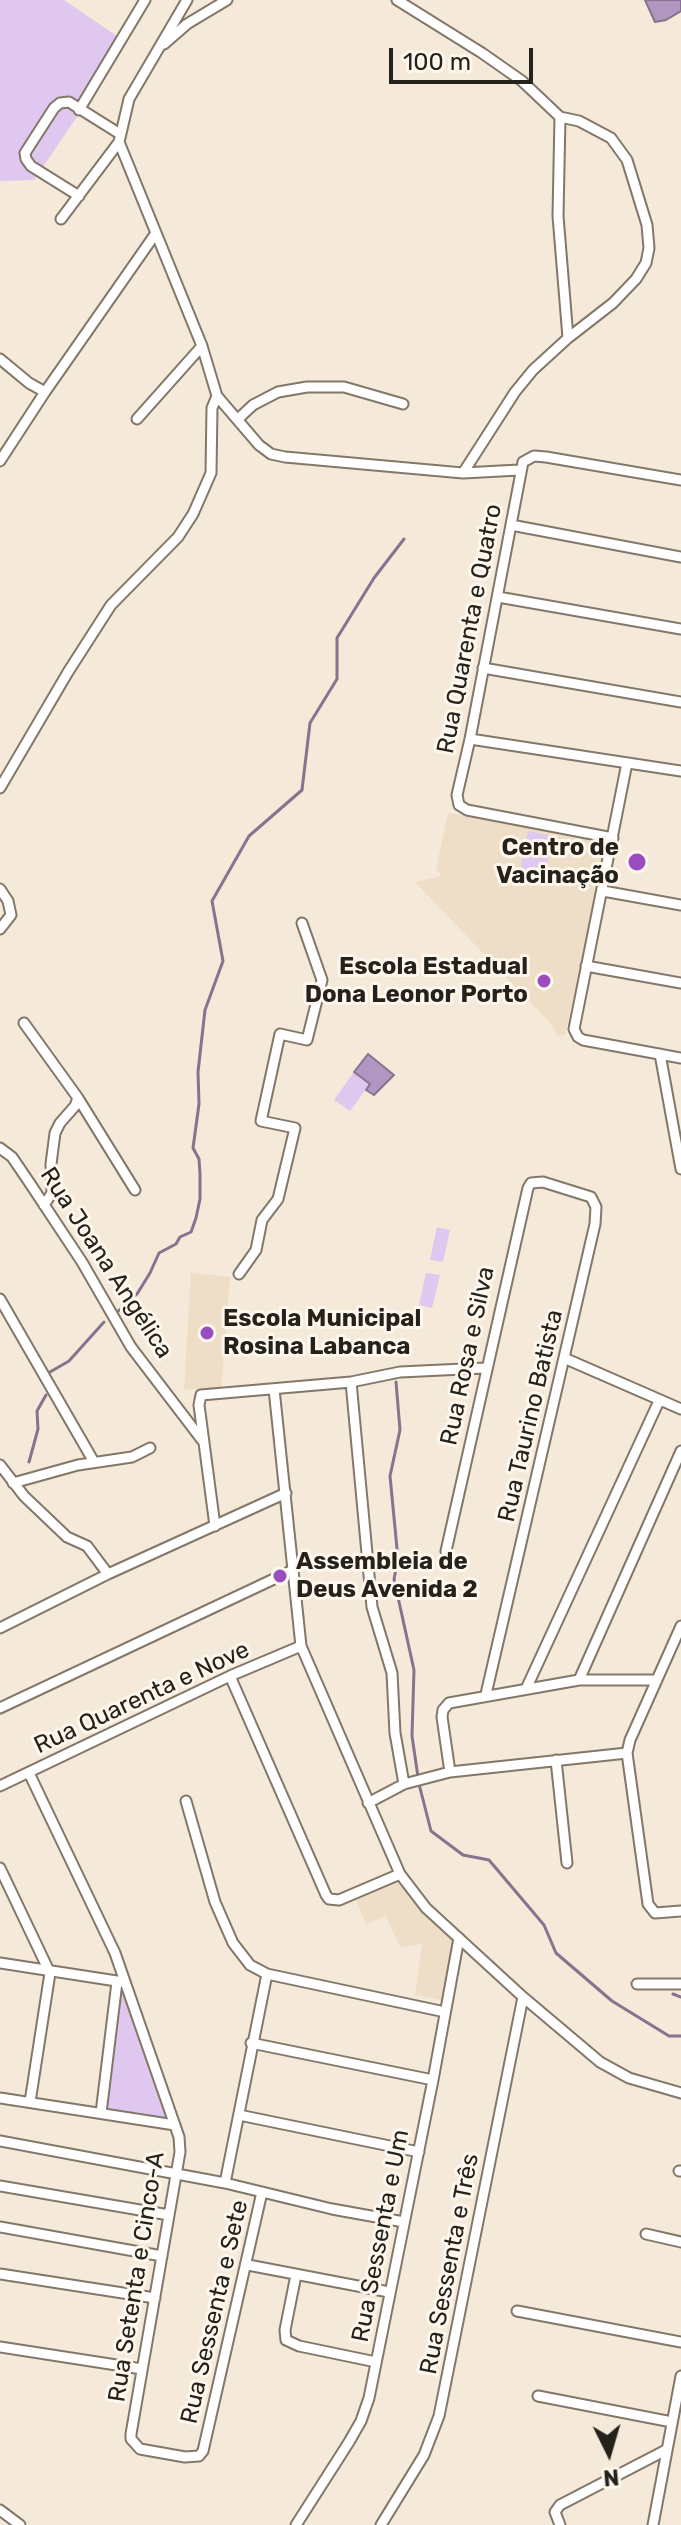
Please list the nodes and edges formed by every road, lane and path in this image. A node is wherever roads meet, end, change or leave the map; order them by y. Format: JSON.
{"nodes":[{"id":1,"x":145,"y":0,"type":"edge"},
{"id":2,"x":187,"y":0,"type":"edge"},
{"id":3,"x":227,"y":0,"type":"edge"},
{"id":4,"x":397,"y":0,"type":"edge"},
{"id":5,"x":158,"y":49,"type":"junction"},
{"id":6,"x":79,"y":110,"type":"junction"},
{"id":7,"x":560,"y":117,"type":"junction"},
{"id":8,"x":119,"y":138,"type":"junction"},
{"id":9,"x":79,"y":196,"type":"junction"},
{"id":10,"x":61,"y":219,"type":"dead end"},
{"id":11,"x":156,"y":233,"type":"junction"},
{"id":12,"x":568,"y":338,"type":"junction"},
{"id":13,"x":202,"y":346,"type":"junction"},
{"id":14,"x":0,"y":359,"type":"edge"},
{"id":15,"x":45,"y":392,"type":"junction"},
{"id":16,"x":217,"y":396,"type":"junction"},
{"id":17,"x":403,"y":404,"type":"dead end"},
{"id":18,"x":137,"y":419,"type":"dead end"},
{"id":19,"x":238,"y":419,"type":"junction"},
{"id":20,"x":0,"y":461,"type":"edge"},
{"id":21,"x":521,"y":466,"type":"junction"},
{"id":22,"x":463,"y":473,"type":"junction"},
{"id":23,"x":681,"y":480,"type":"edge"},
{"id":24,"x":511,"y":525,"type":"junction"},
{"id":25,"x":681,"y":557,"type":"edge"},
{"id":26,"x":498,"y":597,"type":"junction"},
{"id":27,"x":681,"y":629,"type":"edge"},
{"id":28,"x":483,"y":668,"type":"junction"},
{"id":29,"x":681,"y":702,"type":"edge"},
{"id":30,"x":470,"y":739,"type":"junction"},
{"id":31,"x":627,"y":763,"type":"junction"},
{"id":32,"x":681,"y":771,"type":"edge"},
{"id":33,"x":0,"y":788,"type":"edge"},
{"id":34,"x":613,"y":838,"type":"junction"},
{"id":35,"x":0,"y":889,"type":"edge"},
{"id":36,"x":603,"y":891,"type":"junction"},
{"id":37,"x":681,"y":905,"type":"edge"},
{"id":38,"x":302,"y":923,"type":"dead end"},
{"id":39,"x":0,"y":929,"type":"edge"},
{"id":40,"x":586,"y":966,"type":"junction"},
{"id":41,"x":681,"y":983,"type":"edge"},
{"id":42,"x":24,"y":1023,"type":"dead end"},
{"id":43,"x":660,"y":1054,"type":"junction"},
{"id":44,"x":681,"y":1058,"type":"edge"},
{"id":45,"x":78,"y":1098,"type":"junction"},
{"id":46,"x":1,"y":1150,"type":"edge"},
{"id":47,"x":681,"y":1169,"type":"edge"},
{"id":48,"x":543,"y":1182,"type":"joint"},
{"id":49,"x":135,"y":1190,"type":"dead end"},
{"id":50,"x":44,"y":1205,"type":"junction"},
{"id":51,"x":239,"y":1274,"type":"dead end"},
{"id":52,"x":0,"y":1299,"type":"edge"},
{"id":53,"x":564,"y":1358,"type":"junction"},
{"id":54,"x":485,"y":1368,"type":"junction"},
{"id":55,"x":351,"y":1382,"type":"junction"},
{"id":56,"x":274,"y":1389,"type":"junction"},
{"id":57,"x":659,"y":1401,"type":"junction"},
{"id":58,"x":681,"y":1409,"type":"edge"},
{"id":59,"x":204,"y":1442,"type":"junction"},
{"id":60,"x":150,"y":1448,"type":"dead end"},
{"id":61,"x":681,"y":1451,"type":"edge"},
{"id":62,"x":94,"y":1462,"type":"junction"},
{"id":63,"x":0,"y":1465,"type":"edge"},
{"id":64,"x":13,"y":1483,"type":"junction"},
{"id":65,"x":286,"y":1493,"type":"junction"},
{"id":66,"x":215,"y":1526,"type":"junction"},
{"id":67,"x":446,"y":1551,"type":"dead end"},
{"id":68,"x":293,"y":1570,"type":"junction"},
{"id":69,"x":108,"y":1574,"type":"junction"},
{"id":70,"x":681,"y":1626,"type":"edge"},
{"id":71,"x":0,"y":1628,"type":"edge"},
{"id":72,"x":301,"y":1646,"type":"junction"},
{"id":73,"x":230,"y":1676,"type":"junction"},
{"id":74,"x":579,"y":1680,"type":"junction"},
{"id":75,"x":656,"y":1680,"type":"junction"},
{"id":76,"x":526,"y":1689,"type":"junction"},
{"id":77,"x":486,"y":1694,"type":"junction"},
{"id":78,"x":0,"y":1708,"type":"edge"},
{"id":79,"x":627,"y":1753,"type":"junction"},
{"id":80,"x":556,"y":1760,"type":"junction"},
{"id":81,"x":450,"y":1772,"type":"junction"},
{"id":82,"x":29,"y":1773,"type":"junction"},
{"id":83,"x":409,"y":1783,"type":"junction"},
{"id":84,"x":0,"y":1786,"type":"edge"},
{"id":85,"x":186,"y":1801,"type":"dead end"},
{"id":86,"x":368,"y":1803,"type":"junction"},
{"id":87,"x":567,"y":1863,"type":"dead end"},
{"id":88,"x":0,"y":1868,"type":"edge"},
{"id":89,"x":400,"y":1874,"type":"junction"},
{"id":90,"x":681,"y":1911,"type":"edge"},
{"id":91,"x":459,"y":1938,"type":"junction"},
{"id":92,"x":0,"y":1963,"type":"edge"},
{"id":93,"x":50,"y":1973,"type":"junction"},
{"id":94,"x":267,"y":1974,"type":"junction"},
{"id":95,"x":122,"y":1982,"type":"junction"},
{"id":96,"x":637,"y":1984,"type":"dead end"},
{"id":97,"x":681,"y":1984,"type":"edge"},
{"id":98,"x":523,"y":1997,"type":"junction"},
{"id":99,"x":445,"y":2012,"type":"junction"},
{"id":100,"x":251,"y":2043,"type":"junction"},
{"id":101,"x":433,"y":2080,"type":"junction"},
{"id":102,"x":681,"y":2093,"type":"edge"},
{"id":103,"x":0,"y":2098,"type":"edge"},
{"id":104,"x":30,"y":2102,"type":"junction"},
{"id":105,"x":101,"y":2113,"type":"junction"},
{"id":106,"x":239,"y":2115,"type":"junction"},
{"id":107,"x":175,"y":2125,"type":"junction"},
{"id":108,"x":0,"y":2141,"type":"edge"},
{"id":109,"x":419,"y":2152,"type":"junction"},
{"id":110,"x":176,"y":2174,"type":"junction"},
{"id":111,"x":225,"y":2183,"type":"junction"},
{"id":112,"x":0,"y":2186,"type":"edge"},
{"id":113,"x":262,"y":2192,"type":"junction"},
{"id":114,"x":169,"y":2215,"type":"junction"},
{"id":115,"x":404,"y":2222,"type":"junction"},
{"id":116,"x":0,"y":2227,"type":"edge"},
{"id":117,"x":646,"y":2234,"type":"dead end"},
{"id":118,"x":681,"y":2242,"type":"edge"},
{"id":119,"x":162,"y":2256,"type":"junction"},
{"id":120,"x":248,"y":2265,"type":"junction"},
{"id":121,"x":0,"y":2274,"type":"edge"},
{"id":122,"x":296,"y":2275,"type":"junction"},
{"id":123,"x":389,"y":2292,"type":"junction"},
{"id":124,"x":155,"y":2298,"type":"junction"},
{"id":125,"x":517,"y":2311,"type":"dead end"},
{"id":126,"x":681,"y":2342,"type":"edge"},
{"id":127,"x":0,"y":2347,"type":"edge"},
{"id":128,"x":376,"y":2362,"type":"junction"},
{"id":129,"x":142,"y":2369,"type":"junction"},
{"id":130,"x":681,"y":2376,"type":"edge"},
{"id":131,"x":538,"y":2396,"type":"dead end"},
{"id":132,"x":672,"y":2422,"type":"junction"},
{"id":133,"x":131,"y":2434,"type":"joint"},
{"id":134,"x":666,"y":2450,"type":"junction"},
{"id":135,"x":3,"y":2517,"type":"edge"},
{"id":136,"x":20,"y":2525,"type":"edge"},
{"id":137,"x":296,"y":2525,"type":"edge"},
{"id":138,"x":381,"y":2525,"type":"edge"},
{"id":139,"x":560,"y":2525,"type":"edge"},
{"id":140,"x":653,"y":2525,"type":"edge"}],
"edges":[{"from":1,"to":6,"type":"street"},
{"from":2,"to":5,"type":"street"},
{"from":3,"to":5,"type":"street"},
{"from":4,"to":7,"type":"street"},
{"from":5,"to":8,"type":"street"},
{"from":6,"to":8,"type":"street"},
{"from":6,"to":9,"type":"street"},
{"from":7,"to":12,"type":"street"},
{"from":7,"to":12,"type":"street"},
{"from":8,"to":9,"type":"street"},
{"from":8,"to":11,"type":"street"},
{"from":9,"to":10,"type":"street"},
{"from":11,"to":13,"type":"street"},
{"from":11,"to":15,"type":"street"},
{"from":12,"to":22,"type":"street"},
{"from":13,"to":16,"type":"street"},
{"from":13,"to":18,"type":"street"},
{"from":14,"to":15,"type":"street"},
{"from":15,"to":20,"type":"street"},
{"from":16,"to":19,"type":"street","name":"Rua Quarenta e Quatro"},
{"from":16,"to":33,"type":"street"},
{"from":17,"to":19,"type":"street"},
{"from":19,"to":22,"type":"street","name":"Rua Quarenta e Quatro"},
{"from":21,"to":22,"type":"street","name":"Rua Quarenta e Quatro"},
{"from":21,"to":23,"type":"street"},
{"from":21,"to":24,"type":"street","name":"Rua Quarenta e Quatro"},
{"from":24,"to":25,"type":"street"},
{"from":24,"to":26,"type":"street","name":"Rua Quarenta e Quatro"},
{"from":26,"to":27,"type":"street"},
{"from":26,"to":28,"type":"street","name":"Rua Quarenta e Quatro"},
{"from":28,"to":29,"type":"street"},
{"from":28,"to":30,"type":"street","name":"Rua Quarenta e Quatro"},
{"from":30,"to":31,"type":"street"},
{"from":30,"to":34,"type":"street","name":"Rua Quarenta e Quatro"},
{"from":31,"to":32,"type":"street"},
{"from":31,"to":34,"type":"street"},
{"from":34,"to":36,"type":"street"},
{"from":35,"to":39,"type":"street"},
{"from":36,"to":37,"type":"street"},
{"from":36,"to":40,"type":"street"},
{"from":38,"to":51,"type":"street"},
{"from":40,"to":41,"type":"street"},
{"from":40,"to":43,"type":"street"},
{"from":42,"to":45,"type":"street"},
{"from":43,"to":44,"type":"street"},
{"from":43,"to":47,"type":"street"},
{"from":45,"to":49,"type":"street"},
{"from":45,"to":50,"type":"street"},
{"from":46,"to":50,"type":"street","name":"Rua Joana Angélica"},
{"from":48,"to":53,"type":"street","name":"Rua Taurino Batista"},
{"from":48,"to":54,"type":"street","name":"Rua Rosa e Silva"},
{"from":50,"to":59,"type":"street","name":"Rua Joana Angélica"},
{"from":52,"to":62,"type":"street"},
{"from":53,"to":57,"type":"street"},
{"from":53,"to":77,"type":"street","name":"Rua Taurino Batista"},
{"from":54,"to":55,"type":"street"},
{"from":54,"to":67,"type":"street","name":"Rua Rosa e Silva"},
{"from":55,"to":56,"type":"street"},
{"from":55,"to":83,"type":"street"},
{"from":56,"to":59,"type":"street"},
{"from":56,"to":65,"type":"street"},
{"from":57,"to":58,"type":"street"},
{"from":57,"to":76,"type":"street"},
{"from":59,"to":66,"type":"street"},
{"from":60,"to":62,"type":"street"},
{"from":61,"to":74,"type":"street"},
{"from":62,"to":64,"type":"street"},
{"from":63,"to":64,"type":"street"},
{"from":64,"to":69,"type":"street"},
{"from":65,"to":66,"type":"street"},
{"from":65,"to":68,"type":"street"},
{"from":66,"to":69,"type":"street"},
{"from":68,"to":72,"type":"street"},
{"from":68,"to":78,"type":"street"},
{"from":69,"to":71,"type":"street"},
{"from":70,"to":75,"type":"street"},
{"from":72,"to":73,"type":"street","name":"Rua Quarenta e Nove"},
{"from":72,"to":86,"type":"street"},
{"from":73,"to":82,"type":"street","name":"Rua Quarenta e Nove"},
{"from":73,"to":89,"type":"street"},
{"from":74,"to":75,"type":"street"},
{"from":74,"to":76,"type":"street"},
{"from":75,"to":79,"type":"street"},
{"from":76,"to":77,"type":"street"},
{"from":77,"to":81,"type":"street"},
{"from":79,"to":80,"type":"street"},
{"from":79,"to":90,"type":"street"},
{"from":80,"to":81,"type":"street"},
{"from":80,"to":87,"type":"street"},
{"from":81,"to":83,"type":"street"},
{"from":82,"to":84,"type":"street","name":"Rua Quarenta e Nove"},
{"from":82,"to":95,"type":"street","name":"Rua Setenta e Cinco-A"},
{"from":83,"to":86,"type":"street"},
{"from":85,"to":94,"type":"street"},
{"from":86,"to":89,"type":"street"},
{"from":88,"to":93,"type":"street"},
{"from":89,"to":91,"type":"street"},
{"from":91,"to":98,"type":"street"},
{"from":91,"to":99,"type":"street","name":"Rua Sessenta e Um"},
{"from":92,"to":93,"type":"street"},
{"from":93,"to":95,"type":"street"},
{"from":93,"to":104,"type":"street"},
{"from":94,"to":99,"type":"street"},
{"from":94,"to":100,"type":"street"},
{"from":95,"to":105,"type":"street"},
{"from":95,"to":107,"type":"street","name":"Rua Setenta e Cinco-A"},
{"from":96,"to":97,"type":"street"},
{"from":98,"to":102,"type":"street"},
{"from":98,"to":138,"type":"street","name":"Rua Sessenta e Três"},
{"from":99,"to":101,"type":"street","name":"Rua Sessenta e Um"},
{"from":100,"to":101,"type":"street"},
{"from":100,"to":106,"type":"street"},
{"from":101,"to":109,"type":"street","name":"Rua Sessenta e Um"},
{"from":103,"to":104,"type":"street"},
{"from":104,"to":105,"type":"street"},
{"from":105,"to":107,"type":"street"},
{"from":106,"to":109,"type":"street"},
{"from":106,"to":111,"type":"street"},
{"from":107,"to":110,"type":"street","name":"Rua Setenta e Cinco-A"},
{"from":108,"to":110,"type":"street"},
{"from":109,"to":115,"type":"street","name":"Rua Sessenta e Um"},
{"from":110,"to":111,"type":"street"},
{"from":110,"to":114,"type":"street","name":"Rua Setenta e Cinco-A"},
{"from":111,"to":113,"type":"street"},
{"from":112,"to":114,"type":"street"},
{"from":113,"to":115,"type":"street"},
{"from":113,"to":120,"type":"street","name":"Rua Sessenta e Sete"},
{"from":114,"to":119,"type":"street","name":"Rua Setenta e Cinco-A"},
{"from":115,"to":123,"type":"street","name":"Rua Sessenta e Um"},
{"from":116,"to":119,"type":"street"},
{"from":117,"to":118,"type":"street"},
{"from":119,"to":124,"type":"street","name":"Rua Setenta e Cinco-A"},
{"from":120,"to":122,"type":"street"},
{"from":120,"to":133,"type":"street","name":"Rua Sessenta e Sete"},
{"from":121,"to":124,"type":"street"},
{"from":122,"to":123,"type":"street"},
{"from":122,"to":128,"type":"street"},
{"from":123,"to":128,"type":"street","name":"Rua Sessenta e Um"},
{"from":124,"to":129,"type":"street","name":"Rua Setenta e Cinco-A"},
{"from":125,"to":126,"type":"street"},
{"from":127,"to":129,"type":"street"},
{"from":128,"to":137,"type":"street","name":"Rua Sessenta e Um"},
{"from":129,"to":133,"type":"street","name":"Rua Setenta e Cinco-A"},
{"from":130,"to":132,"type":"street"},
{"from":131,"to":132,"type":"street"},
{"from":132,"to":134,"type":"street"},
{"from":134,"to":139,"type":"street"},
{"from":134,"to":140,"type":"street"},
{"from":135,"to":136,"type":"street"}]}
